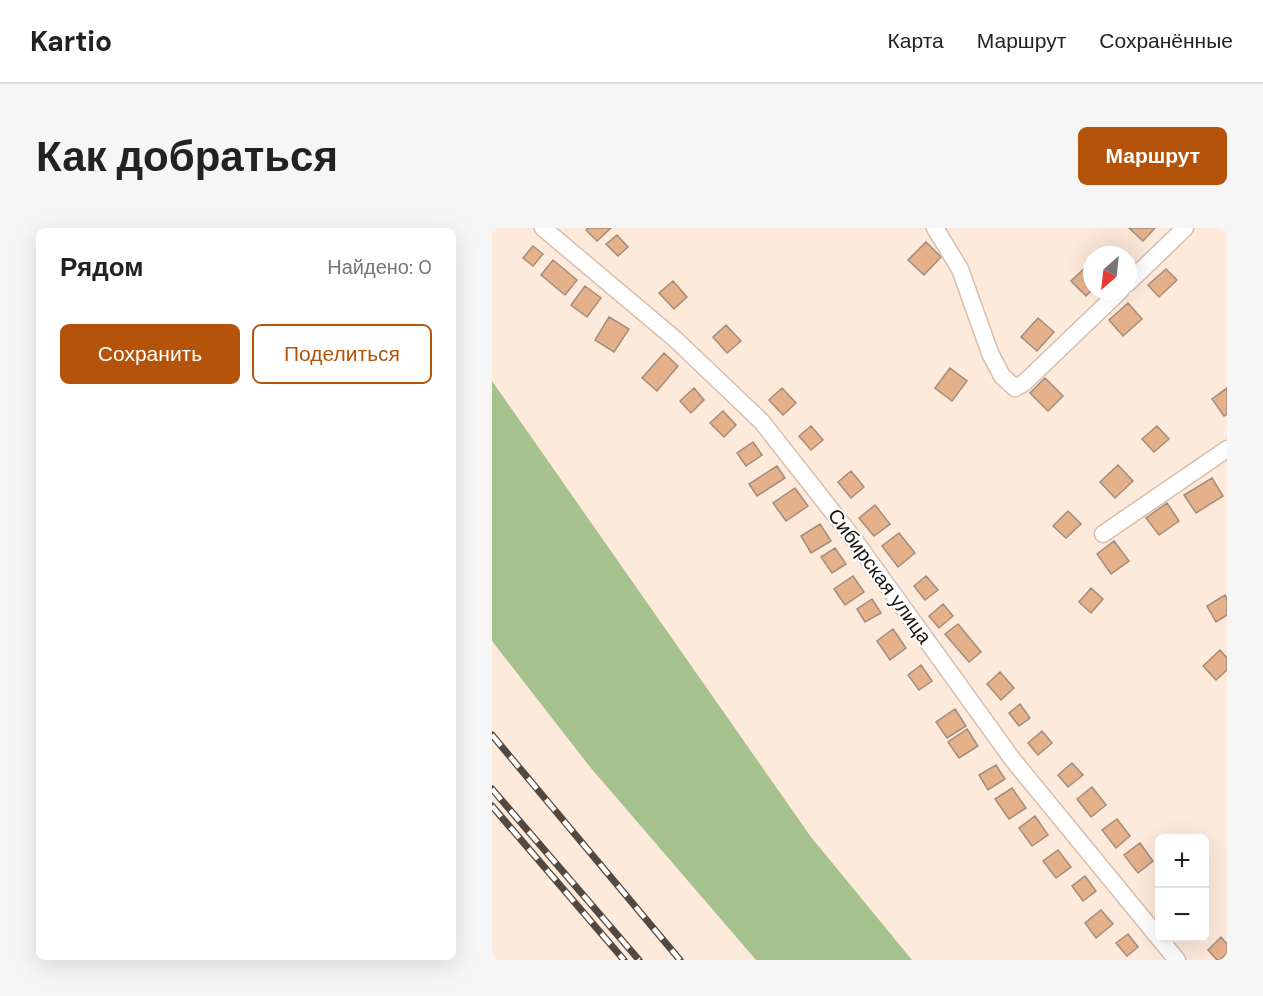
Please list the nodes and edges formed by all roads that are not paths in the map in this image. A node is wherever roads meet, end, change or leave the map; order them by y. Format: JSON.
{"nodes":[{"id":1,"x":543,"y":228,"type":"edge"},
{"id":2,"x":935,"y":228,"type":"edge"},
{"id":3,"x":1185,"y":228,"type":"edge"},
{"id":4,"x":1137,"y":274,"type":"edge"},
{"id":5,"x":1111,"y":300,"type":"edge"},
{"id":6,"x":1227,"y":449,"type":"edge"},
{"id":7,"x":1103,"y":534,"type":"dead end"},
{"id":8,"x":1177,"y":960,"type":"edge"}],
"edges":[{"from":1,"to":8,"type":"street","name":"Сибирская улица"},
{"from":2,"to":5,"type":"street"},
{"from":3,"to":4,"type":"street"},
{"from":6,"to":7,"type":"street"}]}
